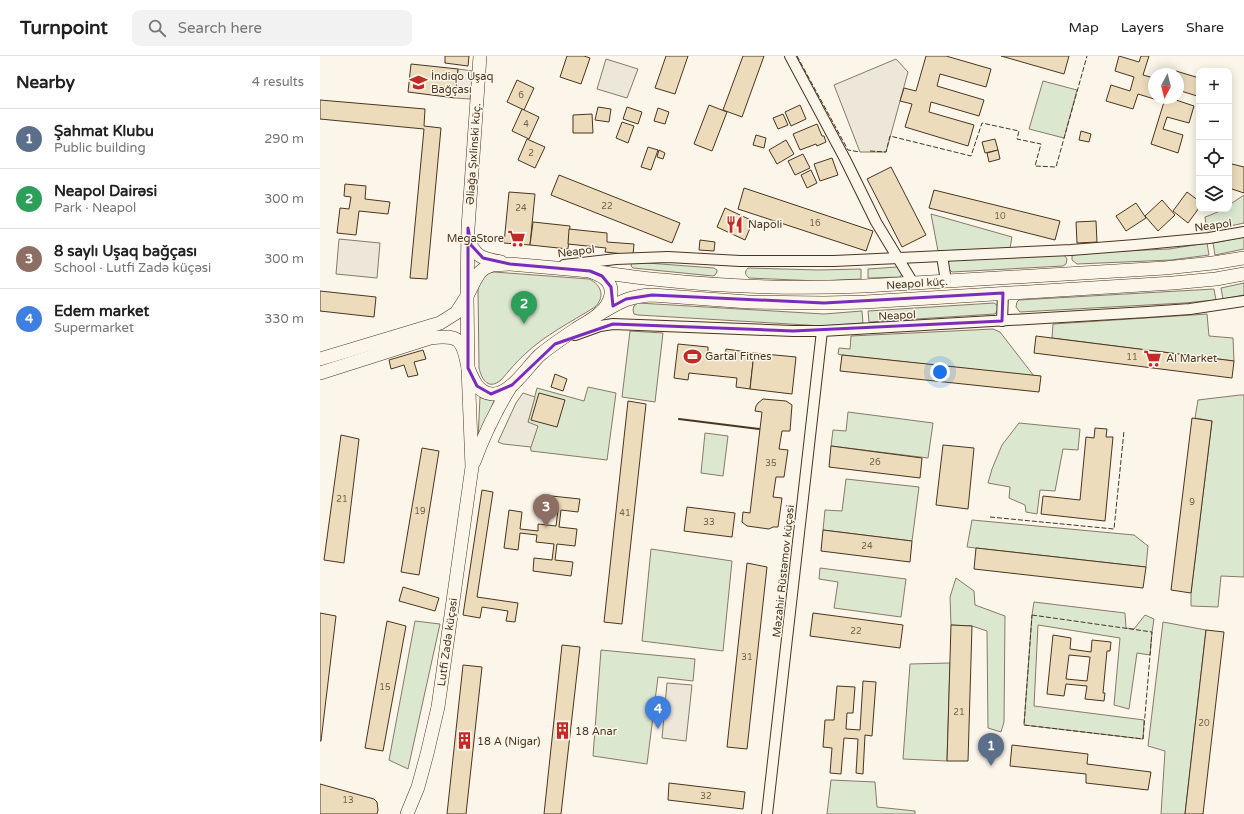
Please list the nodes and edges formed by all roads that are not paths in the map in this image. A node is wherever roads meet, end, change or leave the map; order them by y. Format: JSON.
{"nodes":[{"id":1,"x":480,"y":56,"type":"edge"},
{"id":2,"x":790,"y":56,"type":"edge"},
{"id":3,"x":468,"y":228,"type":"junction"},
{"id":4,"x":1244,"y":232,"type":"edge"},
{"id":5,"x":942,"y":256,"type":"junction"},
{"id":6,"x":898,"y":258,"type":"junction"},
{"id":7,"x":1244,"y":258,"type":"edge"},
{"id":8,"x":510,"y":264,"type":"junction"},
{"id":9,"x":546,"y":267,"type":"junction"},
{"id":10,"x":590,"y":271,"type":"junction"},
{"id":11,"x":1244,"y":274,"type":"edge"},
{"id":12,"x":946,"y":281,"type":"junction"},
{"id":13,"x":912,"y":284,"type":"junction"},
{"id":14,"x":1003,"y":293,"type":"junction"},
{"id":15,"x":467,"y":296,"type":"junction"},
{"id":16,"x":1244,"y":301,"type":"edge"},
{"id":17,"x":601,"y":313,"type":"junction"},
{"id":18,"x":1002,"y":321,"type":"junction"},
{"id":19,"x":822,"y":331,"type":"junction"},
{"id":20,"x":555,"y":344,"type":"junction"},
{"id":21,"x":320,"y":359,"type":"edge"},
{"id":22,"x":468,"y":368,"type":"junction"},
{"id":23,"x":320,"y":373,"type":"edge"},
{"id":24,"x":512,"y":385,"type":"junction"},
{"id":25,"x":472,"y":467,"type":"junction"},
{"id":26,"x":407,"y":814,"type":"edge"},
{"id":27,"x":767,"y":814,"type":"edge"}],
"edges":[{"from":1,"to":3,"type":"main road","name":"Əliağa Şıxlinski küç."},
{"from":2,"to":6,"type":"street"},
{"from":3,"to":8,"type":"main road"},
{"from":3,"to":15,"type":"main road"},
{"from":4,"to":5,"type":"street","name":"Neapol"},
{"from":5,"to":6,"type":"street","name":"Neapol"},
{"from":5,"to":12,"type":"street"},
{"from":6,"to":9,"type":"street","name":"Neapol"},
{"from":6,"to":13,"type":"street"},
{"from":7,"to":12,"type":"main road","name":"Neapol küç."},
{"from":8,"to":9,"type":"main road","name":"Neapol küç."},
{"from":8,"to":15,"type":"main road"},
{"from":9,"to":10,"type":"main road","name":"Neapol küç."},
{"from":10,"to":13,"type":"main road","name":"Neapol küç."},
{"from":10,"to":17,"type":"main road"},
{"from":11,"to":14,"type":"main road","name":"Neapol küç."},
{"from":12,"to":13,"type":"main road","name":"Neapol küç."},
{"from":14,"to":17,"type":"main road","name":"Neapol küç."},
{"from":14,"to":18,"type":"street"},
{"from":15,"to":21,"type":"main road"},
{"from":15,"to":22,"type":"main road"},
{"from":16,"to":18,"type":"street","name":"Neapol"},
{"from":17,"to":20,"type":"main road","name":"Neapol küç."},
{"from":18,"to":19,"type":"street","name":"Neapol"},
{"from":19,"to":20,"type":"street","name":"Neapol"},
{"from":19,"to":27,"type":"street","name":"Məzahir Rüstəmov küçəsi"},
{"from":20,"to":24,"type":"main road","name":"Neapol küç."},
{"from":22,"to":23,"type":"main road"},
{"from":22,"to":24,"type":"main road"},
{"from":22,"to":25,"type":"main road"},
{"from":24,"to":25,"type":"main road"},
{"from":25,"to":26,"type":"main road","name":"Lutfi Zadə küçəsi"}]}
